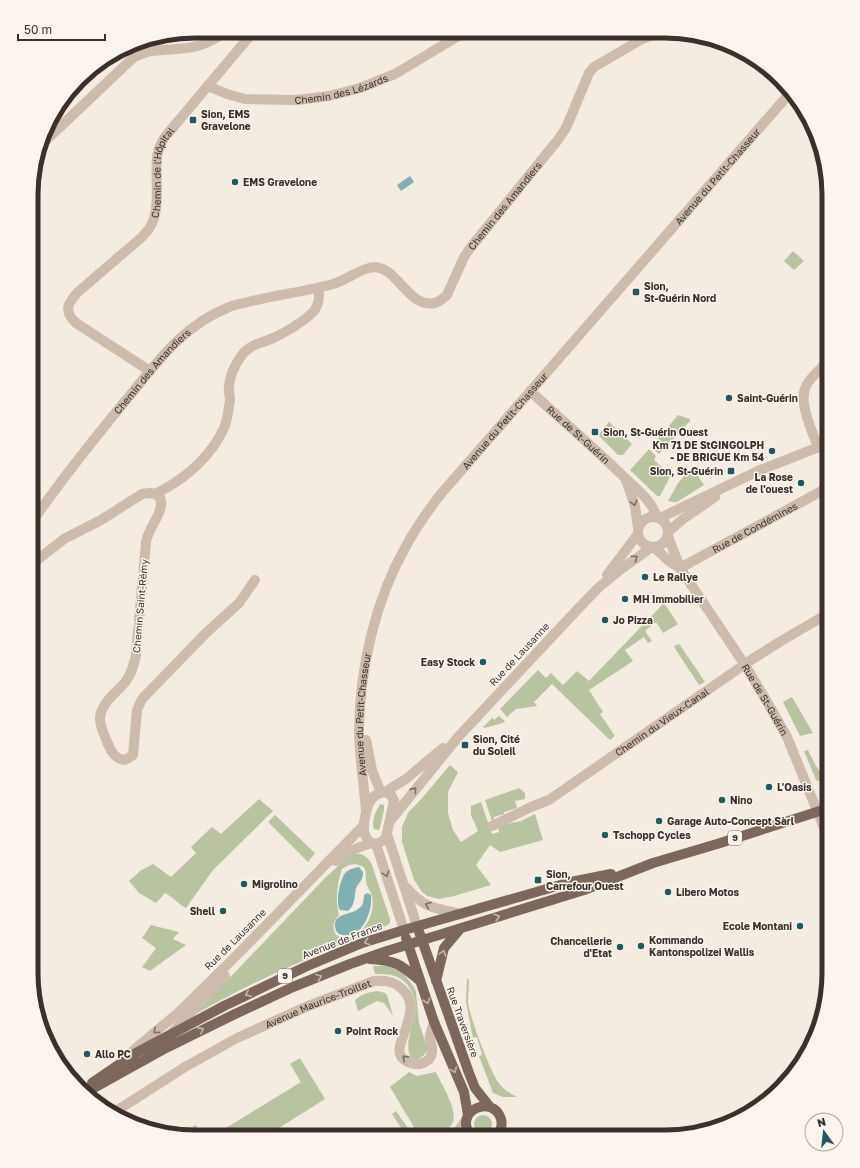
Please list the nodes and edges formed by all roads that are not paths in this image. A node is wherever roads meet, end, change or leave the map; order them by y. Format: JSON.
{"nodes":[{"id":1,"x":216,"y":38,"type":"edge"},
{"id":2,"x":248,"y":38,"type":"edge"},
{"id":3,"x":455,"y":38,"type":"edge"},
{"id":4,"x":645,"y":38,"type":"edge"},
{"id":5,"x":208,"y":86,"type":"junction"},
{"id":6,"x":787,"y":95,"type":"edge"},
{"id":7,"x":50,"y":136,"type":"edge"},
{"id":8,"x":318,"y":288,"type":"junction"},
{"id":9,"x":822,"y":368,"type":"edge"},
{"id":10,"x":150,"y":371,"type":"junction"},
{"id":11,"x":530,"y":391,"type":"junction"},
{"id":12,"x":822,"y":445,"type":"edge"},
{"id":13,"x":818,"y":447,"type":"junction"},
{"id":14,"x":626,"y":480,"type":"junction"},
{"id":15,"x":733,"y":483,"type":"junction"},
{"id":16,"x":822,"y":491,"type":"edge"},
{"id":17,"x":155,"y":494,"type":"junction"},
{"id":18,"x":38,"y":514,"type":"edge"},
{"id":19,"x":657,"y":515,"type":"junction"},
{"id":20,"x":638,"y":531,"type":"junction"},
{"id":21,"x":668,"y":534,"type":"junction"},
{"id":22,"x":653,"y":547,"type":"junction"},
{"id":23,"x":38,"y":559,"type":"edge"},
{"id":24,"x":680,"y":568,"type":"junction"},
{"id":25,"x":255,"y":580,"type":"dead end"},
{"id":26,"x":598,"y":588,"type":"junction"},
{"id":27,"x":822,"y":617,"type":"edge"},
{"id":28,"x":744,"y":665,"type":"junction"},
{"id":29,"x":361,"y":710,"type":"junction"},
{"id":30,"x":459,"y":736,"type":"junction"},
{"id":31,"x":383,"y":793,"type":"junction"},
{"id":32,"x":822,"y":810,"type":"edge"},
{"id":33,"x":366,"y":811,"type":"junction"},
{"id":34,"x":817,"y":811,"type":"junction"},
{"id":35,"x":390,"y":821,"type":"junction"},
{"id":36,"x":822,"y":824,"type":"edge"},
{"id":37,"x":364,"y":825,"type":"junction"},
{"id":38,"x":492,"y":826,"type":"dead end"},
{"id":39,"x":387,"y":834,"type":"junction"},
{"id":40,"x":374,"y":844,"type":"junction"},
{"id":41,"x":635,"y":870,"type":"junction"},
{"id":42,"x":404,"y":883,"type":"junction"},
{"id":43,"x":461,"y":914,"type":"junction"},
{"id":44,"x":417,"y":926,"type":"junction"},
{"id":45,"x":460,"y":929,"type":"junction"},
{"id":46,"x":404,"y":930,"type":"junction"},
{"id":47,"x":422,"y":940,"type":"junction"},
{"id":48,"x":408,"y":944,"type":"junction"},
{"id":49,"x":366,"y":958,"type":"junction"},
{"id":50,"x":420,"y":981,"type":"junction"},
{"id":51,"x":436,"y":981,"type":"junction"},
{"id":52,"x":434,"y":1022,"type":"junction"},
{"id":53,"x":170,"y":1034,"type":"junction"},
{"id":54,"x":118,"y":1064,"type":"junction"},
{"id":55,"x":135,"y":1065,"type":"junction"},
{"id":56,"x":87,"y":1087,"type":"edge"},
{"id":57,"x":90,"y":1090,"type":"edge"},
{"id":58,"x":490,"y":1107,"type":"junction"},
{"id":59,"x":117,"y":1110,"type":"edge"},
{"id":60,"x":467,"y":1118,"type":"junction"},
{"id":61,"x":459,"y":1130,"type":"edge"},
{"id":62,"x":467,"y":1130,"type":"edge"},
{"id":63,"x":500,"y":1130,"type":"edge"}],
"edges":[{"from":1,"to":7,"type":"street"},
{"from":2,"to":5,"type":"street","name":"Chemin de l'Hôpital"},
{"from":3,"to":5,"type":"street","name":"Chemin des Lézards"},
{"from":4,"to":8,"type":"street","name":"Chemin des Amandiers"},
{"from":5,"to":10,"type":"street","name":"Chemin de l'Hôpital"},
{"from":6,"to":11,"type":"street","name":"Avenue du Petit-Chasseur"},
{"from":8,"to":10,"type":"street","name":"Chemin des Amandiers"},
{"from":8,"to":17,"type":"street"},
{"from":9,"to":13,"type":"street"},
{"from":10,"to":18,"type":"street","name":"Chemin des Amandiers"},
{"from":11,"to":14,"type":"street","name":"Rue de St-Guérin"},
{"from":11,"to":29,"type":"street","name":"Avenue du Petit-Chasseur"},
{"from":12,"to":13,"type":"street"},
{"from":13,"to":15,"type":"street"},
{"from":14,"to":19,"type":"street","name":"Rue de St-Guérin"},
{"from":14,"to":20,"type":"street","name":"Rue de St-Guérin","one_way":true},
{"from":15,"to":19,"type":"street"},
{"from":15,"to":21,"type":"street"},
{"from":16,"to":24,"type":"street","name":"Rue de Condémines"},
{"from":17,"to":23,"type":"street"},
{"from":17,"to":25,"type":"street","name":"Chemin Saint-Rémy"},
{"from":19,"to":20,"type":"street"},
{"from":19,"to":21,"type":"street"},
{"from":20,"to":22,"type":"street"},
{"from":20,"to":26,"type":"street","name":"Rue de Lausanne"},
{"from":21,"to":22,"type":"street"},
{"from":21,"to":24,"type":"street","name":"Rue de St-Guérin"},
{"from":22,"to":24,"type":"street","name":"Rue de St-Guérin"},
{"from":26,"to":22,"type":"street","name":"Rue de Lausanne","one_way":true},
{"from":24,"to":28,"type":"street","name":"Rue de St-Guérin"},
{"from":26,"to":30,"type":"street","name":"Rue de Lausanne"},
{"from":27,"to":28,"type":"street","name":"Chemin du Vieux-Canal"},
{"from":28,"to":34,"type":"street","name":"Rue de St-Guérin"},
{"from":28,"to":38,"type":"street","name":"Chemin du Vieux-Canal"},
{"from":29,"to":31,"type":"street"},
{"from":29,"to":33,"type":"street","name":"Avenue du Petit-Chasseur"},
{"from":30,"to":31,"type":"street","name":"Rue de Lausanne"},
{"from":35,"to":30,"type":"street","name":"Rue de Lausanne","one_way":true},
{"from":31,"to":33,"type":"street","name":"Rue de Lausanne"},
{"from":31,"to":35,"type":"street"},
{"from":32,"to":34,"type":"main road","name":"Avenue de France","number":"9"},
{"from":33,"to":37,"type":"street"},
{"from":34,"to":36,"type":"street","name":"Rue de St-Guérin"},
{"from":34,"to":41,"type":"main road","name":"Avenue de France","number":"9"},
{"from":35,"to":39,"type":"street"},
{"from":37,"to":40,"type":"street"},
{"from":37,"to":54,"type":"street","name":"Rue de Lausanne","one_way":true},
{"from":39,"to":40,"type":"street"},
{"from":39,"to":42,"type":"street"},
{"from":40,"to":46,"type":"street","one_way":true},
{"from":40,"to":53,"type":"street","name":"Rue de Lausanne"},
{"from":41,"to":43,"type":"main road","name":"Avenue de France","number":"9"},
{"from":45,"to":41,"type":"main road","name":"Avenue de France","number":"9","one_way":true},
{"from":43,"to":42,"type":"street","one_way":true},
{"from":42,"to":44,"type":"street"},
{"from":43,"to":44,"type":"main road","name":"Avenue de France","number":"9"},
{"from":44,"to":46,"type":"main road","name":"Avenue de France","number":"9"},
{"from":44,"to":47,"type":"main road","name":"Rue Traversière"},
{"from":45,"to":47,"type":"main road","name":"Avenue de France","number":"9"},
{"from":51,"to":45,"type":"main road","one_way":true},
{"from":46,"to":48,"type":"main road"},
{"from":46,"to":53,"type":"main road","name":"Avenue de France","number":"9","one_way":true},
{"from":47,"to":48,"type":"main road","name":"Avenue de France","number":"9"},
{"from":47,"to":51,"type":"main road","name":"Rue Traversière"},
{"from":48,"to":49,"type":"main road","name":"Avenue de France","number":"9"},
{"from":48,"to":50,"type":"main road"},
{"from":49,"to":50,"type":"main road"},
{"from":55,"to":49,"type":"main road","name":"Avenue de France","number":"9","one_way":true},
{"from":50,"to":52,"type":"main road","one_way":true},
{"from":51,"to":58,"type":"main road","name":"Rue Traversière"},
{"from":52,"to":59,"type":"street","name":"Avenue Maurice-Troillet","one_way":true},
{"from":52,"to":60,"type":"main road","one_way":true},
{"from":53,"to":54,"type":"main road","name":"Avenue de France","number":"9"},
{"from":53,"to":55,"type":"street","name":"Rue de Lausanne"},
{"from":54,"to":56,"type":"main road","name":"Avenue de France","number":"9"},
{"from":55,"to":57,"type":"main road","name":"Avenue de France"},
{"from":58,"to":60,"type":"main road"},
{"from":58,"to":63,"type":"main road","name":"Rue Traversière"},
{"from":60,"to":61,"type":"street"},
{"from":60,"to":62,"type":"main road"}]}
